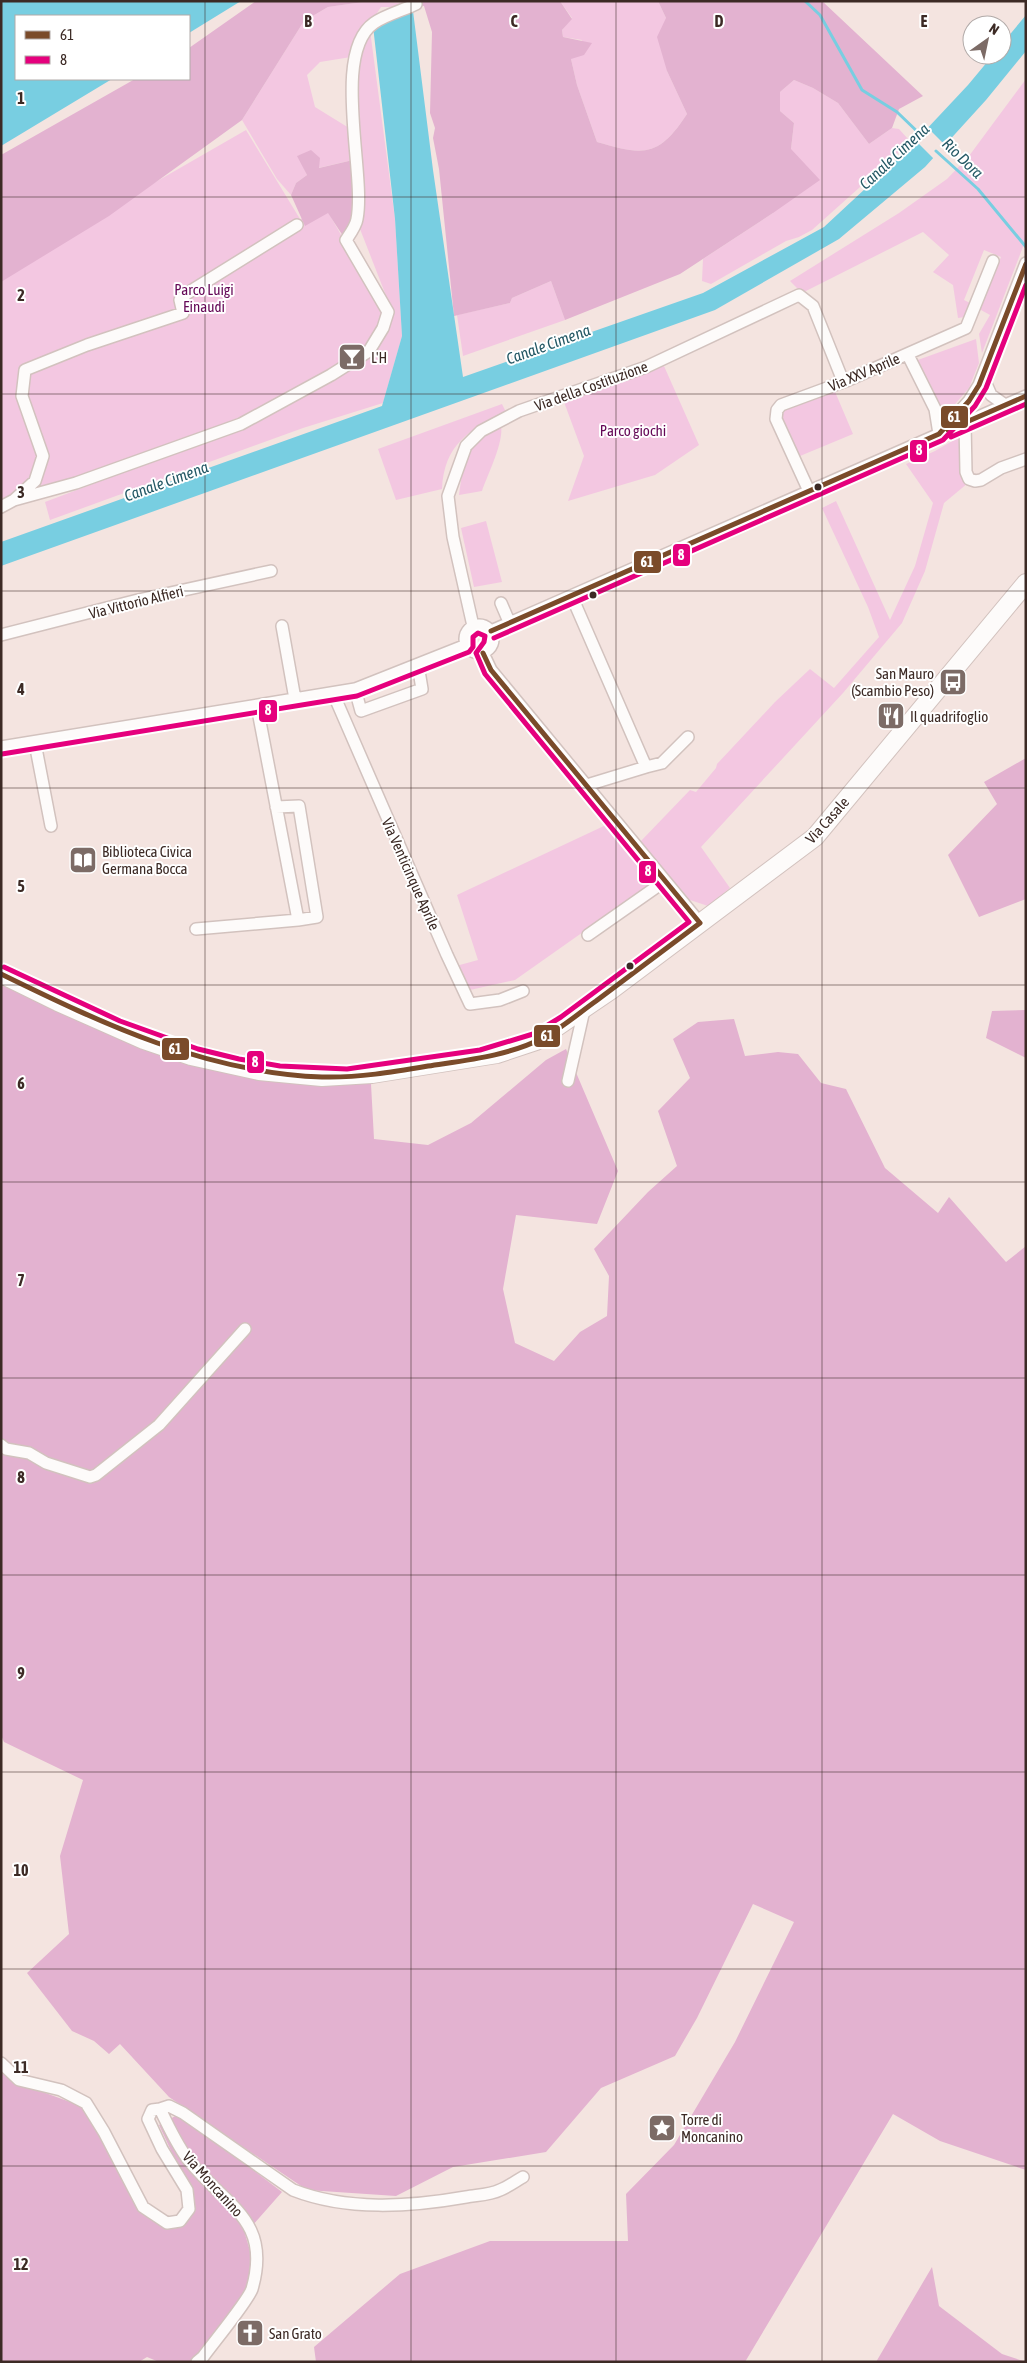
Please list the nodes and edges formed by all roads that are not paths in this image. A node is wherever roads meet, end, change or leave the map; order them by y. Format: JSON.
{"nodes":[{"id":1,"x":416,"y":4,"type":"dead end"},
{"id":2,"x":297,"y":225,"type":"dead end"},
{"id":3,"x":993,"y":261,"type":"dead end"},
{"id":4,"x":1026,"y":263,"type":"edge"},
{"id":5,"x":910,"y":359,"type":"dead end"},
{"id":6,"x":983,"y":377,"type":"junction"},
{"id":7,"x":843,"y":381,"type":"junction"},
{"id":8,"x":1026,"y":396,"type":"edge"},
{"id":9,"x":1005,"y":405,"type":"junction"},
{"id":10,"x":965,"y":423,"type":"junction"},
{"id":11,"x":939,"y":434,"type":"junction"},
{"id":12,"x":1026,"y":459,"type":"edge"},
{"id":13,"x":809,"y":491,"type":"junction"},
{"id":14,"x":14,"y":500,"type":"junction"},
{"id":15,"x":1,"y":507,"type":"edge"},
{"id":16,"x":271,"y":571,"type":"dead end"},
{"id":17,"x":1026,"y":583,"type":"edge"},
{"id":18,"x":572,"y":597,"type":"junction"},
{"id":19,"x":501,"y":604,"type":"dead end"},
{"id":20,"x":510,"y":624,"type":"junction"},
{"id":21,"x":282,"y":626,"type":"dead end"},
{"id":22,"x":474,"y":626,"type":"junction"},
{"id":23,"x":491,"y":631,"type":"junction"},
{"id":24,"x":1,"y":635,"type":"edge"},
{"id":25,"x":466,"y":645,"type":"junction"},
{"id":26,"x":483,"y":653,"type":"junction"},
{"id":27,"x":418,"y":665,"type":"junction"},
{"id":28,"x":355,"y":689,"type":"junction"},
{"id":29,"x":332,"y":693,"type":"junction"},
{"id":30,"x":295,"y":699,"type":"junction"},
{"id":31,"x":257,"y":706,"type":"junction"},
{"id":32,"x":688,"y":736,"type":"dead end"},
{"id":33,"x":35,"y":743,"type":"junction"},
{"id":34,"x":1,"y":747,"type":"edge"},
{"id":35,"x":646,"y":767,"type":"junction"},
{"id":36,"x":586,"y":785,"type":"junction"},
{"id":37,"x":276,"y":807,"type":"junction"},
{"id":38,"x":51,"y":826,"type":"dead end"},
{"id":39,"x":308,"y":860,"type":"junction"},
{"id":40,"x":287,"y":863,"type":"junction"},
{"id":41,"x":665,"y":881,"type":"junction"},
{"id":42,"x":298,"y":920,"type":"junction"},
{"id":43,"x":700,"y":923,"type":"junction"},
{"id":44,"x":196,"y":929,"type":"dead end"},
{"id":45,"x":588,"y":935,"type":"dead end"},
{"id":46,"x":1,"y":974,"type":"edge"},
{"id":47,"x":523,"y":991,"type":"dead end"},
{"id":48,"x":584,"y":1010,"type":"junction"},
{"id":49,"x":568,"y":1081,"type":"dead end"},
{"id":50,"x":245,"y":1329,"type":"dead end"},
{"id":51,"x":1,"y":1445,"type":"edge"},
{"id":52,"x":1,"y":2063,"type":"edge"},
{"id":53,"x":160,"y":2109,"type":"junction"},
{"id":54,"x":523,"y":2176,"type":"dead end"},
{"id":55,"x":197,"y":2362,"type":"edge"}],
"edges":[{"from":1,"to":14,"type":"street"},
{"from":2,"to":14,"type":"street"},
{"from":3,"to":7,"type":"street","name":"Via XXV Aprile"},
{"from":4,"to":6,"type":"street"},
{"from":5,"to":11,"type":"street"},
{"from":6,"to":9,"type":"street"},
{"from":6,"to":11,"type":"street"},
{"from":7,"to":13,"type":"street","name":"Via XXV Aprile"},
{"from":7,"to":22,"type":"street","name":"Via della Costituzione"},
{"from":8,"to":9,"type":"street"},
{"from":9,"to":10,"type":"street"},
{"from":10,"to":11,"type":"street"},
{"from":10,"to":12,"type":"street"},
{"from":11,"to":13,"type":"street"},
{"from":13,"to":18,"type":"street"},
{"from":14,"to":15,"type":"street"},
{"from":16,"to":24,"type":"street","name":"Via Vittorio Alfieri"},
{"from":17,"to":43,"type":"main road","name":"Via Casale"},
{"from":18,"to":20,"type":"street"},
{"from":18,"to":35,"type":"street"},
{"from":19,"to":20,"type":"street"},
{"from":20,"to":23,"type":"street"},
{"from":21,"to":30,"type":"street"},
{"from":22,"to":23,"type":"street"},
{"from":22,"to":25,"type":"street"},
{"from":23,"to":26,"type":"street"},
{"from":25,"to":26,"type":"street"},
{"from":25,"to":27,"type":"street"},
{"from":26,"to":36,"type":"street"},
{"from":27,"to":28,"type":"street"},
{"from":27,"to":28,"type":"street"},
{"from":28,"to":29,"type":"street"},
{"from":29,"to":30,"type":"street"},
{"from":29,"to":47,"type":"street","name":"Via Venticinque Aprile"},
{"from":30,"to":31,"type":"street"},
{"from":31,"to":33,"type":"street"},
{"from":31,"to":37,"type":"street"},
{"from":32,"to":35,"type":"street"},
{"from":33,"to":34,"type":"street"},
{"from":33,"to":38,"type":"street"},
{"from":35,"to":36,"type":"street"},
{"from":36,"to":41,"type":"street"},
{"from":37,"to":39,"type":"street"},
{"from":37,"to":40,"type":"street"},
{"from":39,"to":40,"type":"street"},
{"from":39,"to":42,"type":"street"},
{"from":40,"to":42,"type":"street"},
{"from":41,"to":43,"type":"street"},
{"from":41,"to":45,"type":"street"},
{"from":42,"to":44,"type":"street"},
{"from":43,"to":48,"type":"main road","name":"Via Casale"},
{"from":46,"to":48,"type":"main road","name":"Via Casale"},
{"from":48,"to":49,"type":"street"},
{"from":50,"to":51,"type":"street"},
{"from":52,"to":53,"type":"street","name":"Via Moncanino"},
{"from":53,"to":54,"type":"street"},
{"from":53,"to":55,"type":"street","name":"Via Moncanino"}]}
